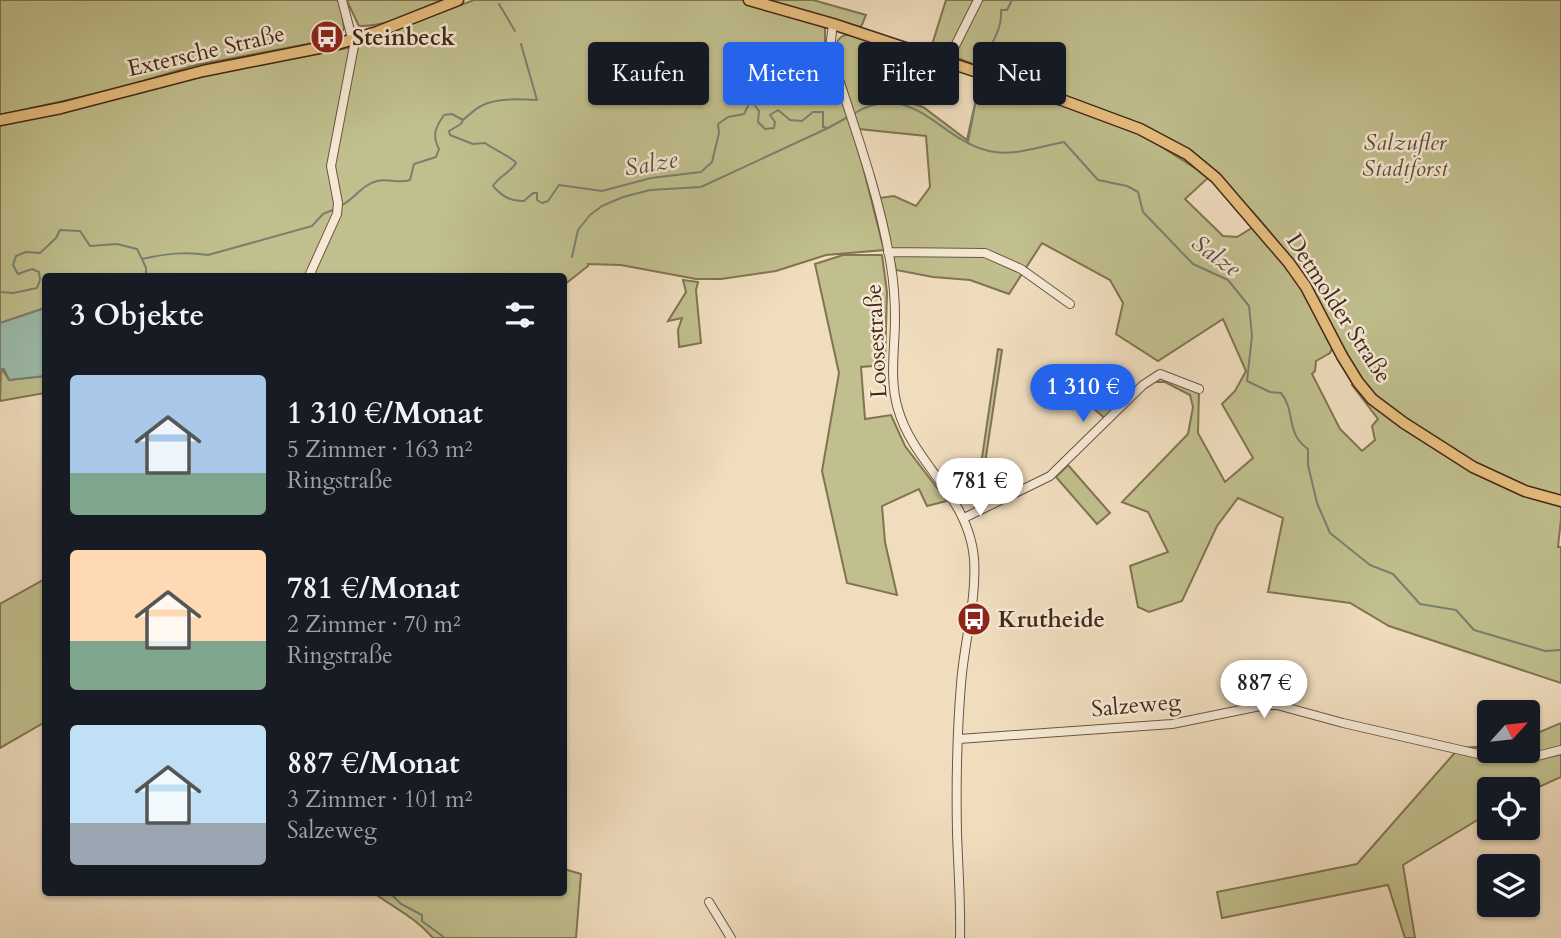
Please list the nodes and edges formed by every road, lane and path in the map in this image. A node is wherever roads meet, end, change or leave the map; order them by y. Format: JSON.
{"nodes":[{"id":1,"x":342,"y":0,"type":"edge"},
{"id":2,"x":458,"y":0,"type":"edge"},
{"id":3,"x":749,"y":0,"type":"edge"},
{"id":4,"x":978,"y":0,"type":"edge"},
{"id":5,"x":833,"y":24,"type":"junction"},
{"id":6,"x":354,"y":39,"type":"junction"},
{"id":7,"x":887,"y":42,"type":"edge"},
{"id":8,"x":957,"y":42,"type":"edge"},
{"id":9,"x":959,"y":65,"type":"edge"},
{"id":10,"x":0,"y":120,"type":"edge"},
{"id":11,"x":888,"y":252,"type":"junction"},
{"id":12,"x":310,"y":273,"type":"edge"},
{"id":13,"x":1070,"y":304,"type":"dead end"},
{"id":14,"x":1199,"y":389,"type":"dead end"},
{"id":15,"x":1561,"y":501,"type":"edge"},
{"id":16,"x":964,"y":518,"type":"junction"},
{"id":17,"x":959,"y":738,"type":"junction"},
{"id":18,"x":1561,"y":750,"type":"edge"},
{"id":19,"x":709,"y":902,"type":"dead end"},
{"id":20,"x":731,"y":938,"type":"edge"},
{"id":21,"x":960,"y":938,"type":"edge"}],
"edges":[{"from":1,"to":6,"type":"street"},
{"from":2,"to":6,"type":"main road","name":"Extersche Straße"},
{"from":3,"to":5,"type":"main road"},
{"from":4,"to":8,"type":"street"},
{"from":5,"to":7,"type":"main road"},
{"from":5,"to":11,"type":"street","name":"Loosestraße"},
{"from":6,"to":10,"type":"main road","name":"Extersche Straße"},
{"from":6,"to":12,"type":"street"},
{"from":9,"to":15,"type":"main road","name":"Detmolder Straße"},
{"from":11,"to":13,"type":"street"},
{"from":11,"to":16,"type":"street","name":"Loosestraße"},
{"from":14,"to":16,"type":"street"},
{"from":16,"to":17,"type":"street","name":"Loosestraße"},
{"from":17,"to":18,"type":"street","name":"Salzeweg"},
{"from":17,"to":21,"type":"street","name":"Loosestraße"},
{"from":19,"to":20,"type":"street"}]}
